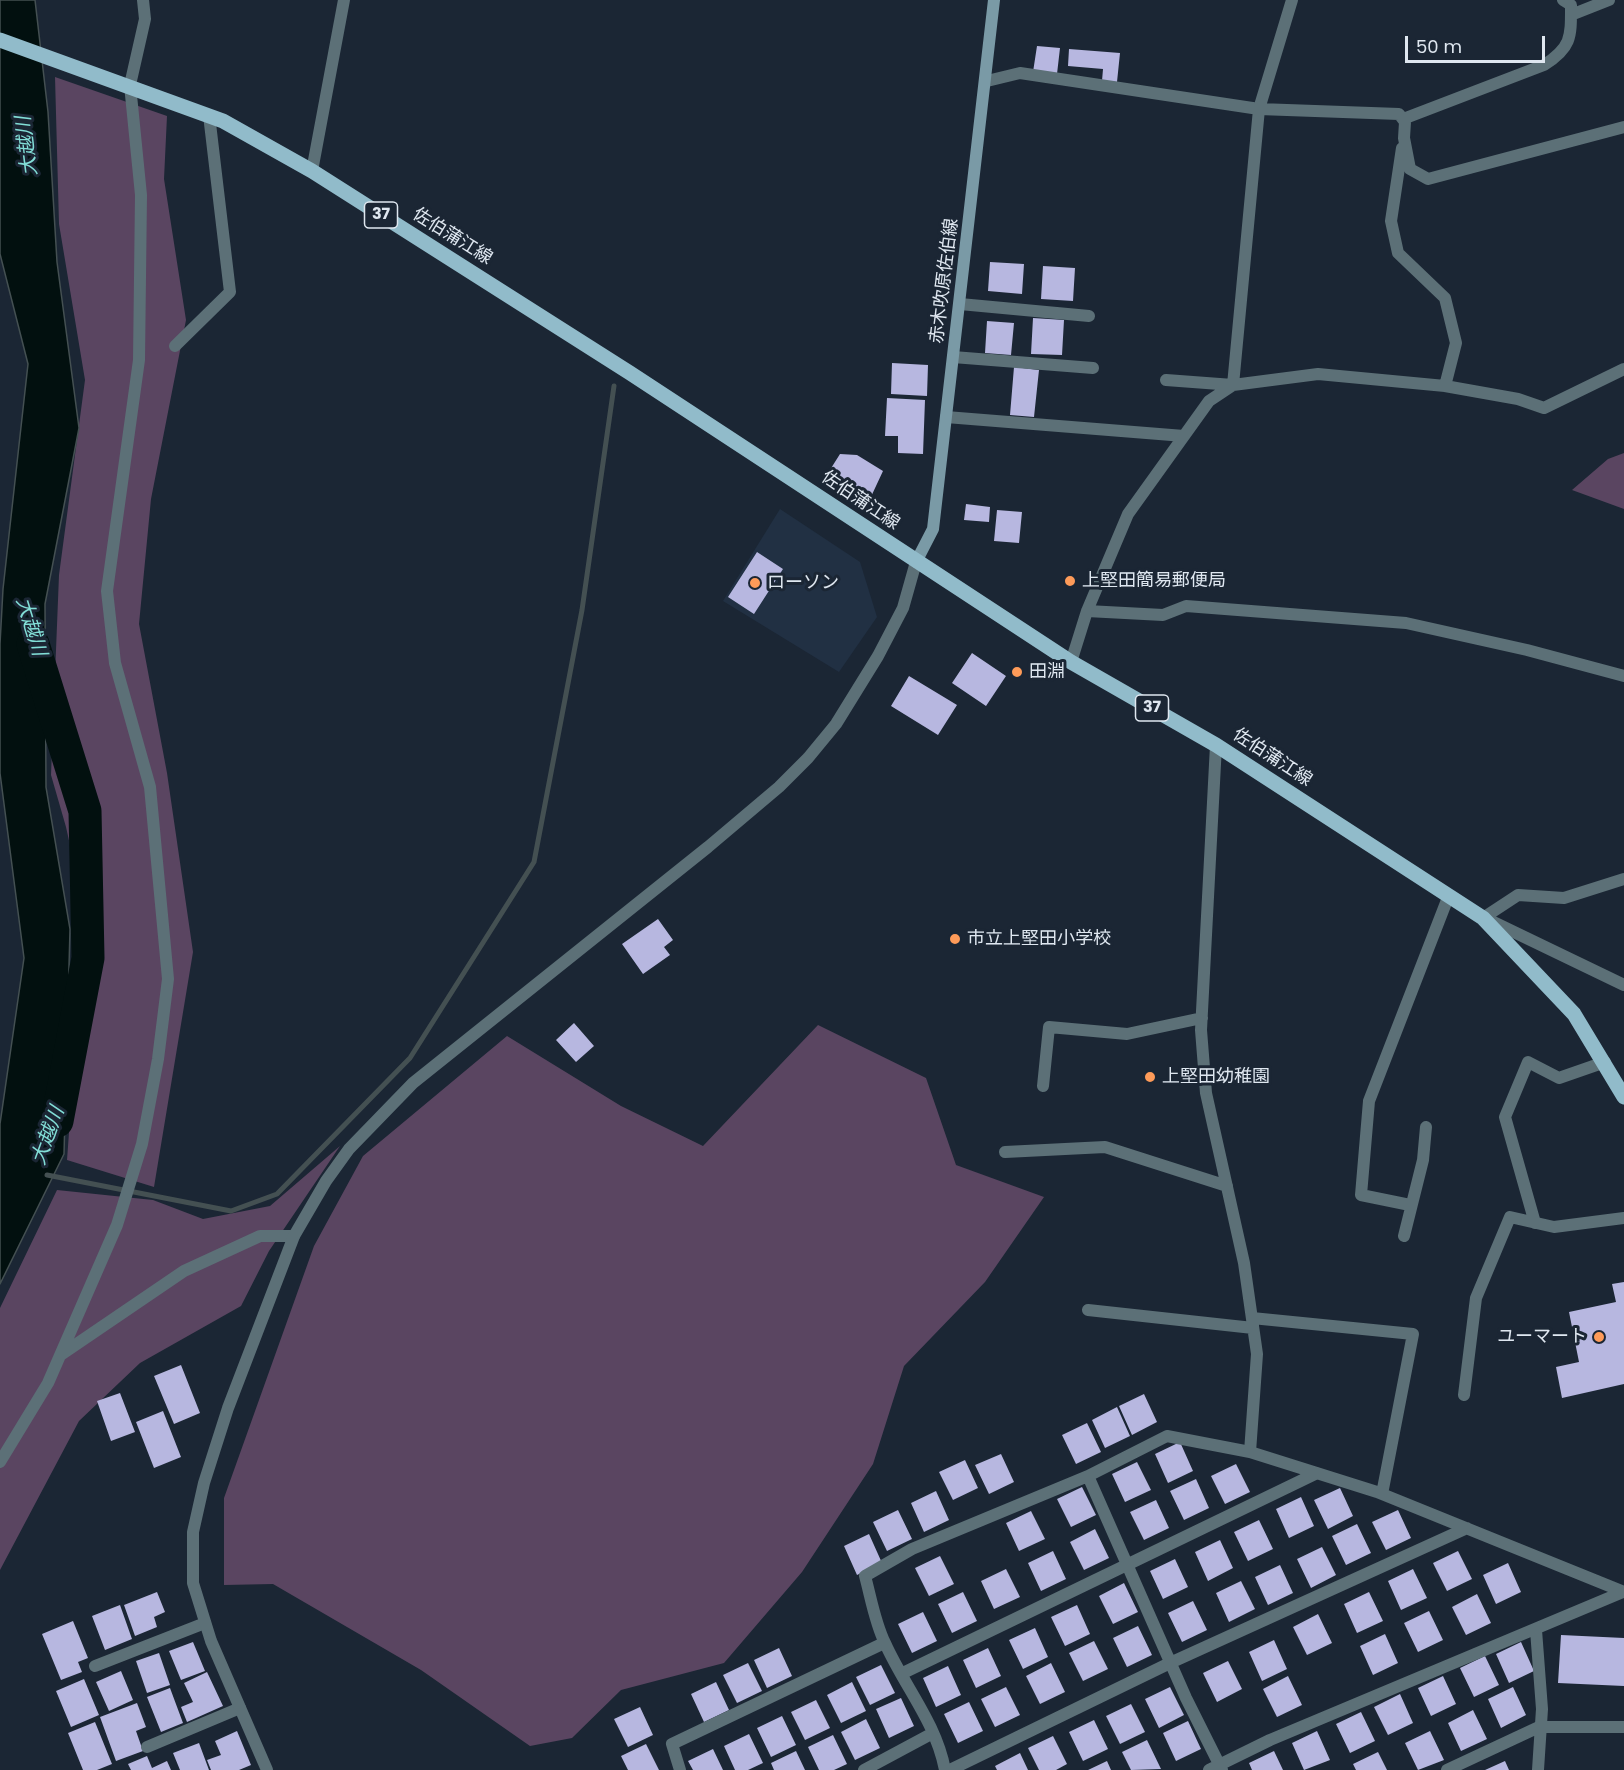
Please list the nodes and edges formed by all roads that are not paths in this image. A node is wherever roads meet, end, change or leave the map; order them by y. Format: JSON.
{"nodes":[{"id":1,"x":143,"y":0,"type":"edge"},
{"id":2,"x":344,"y":0,"type":"edge"},
{"id":3,"x":994,"y":0,"type":"edge"},
{"id":4,"x":1292,"y":0,"type":"edge"},
{"id":5,"x":1563,"y":0,"type":"edge"},
{"id":6,"x":1609,"y":0,"type":"edge"},
{"id":7,"x":1571,"y":15,"type":"junction"},
{"id":8,"x":0,"y":40,"type":"edge"},
{"id":9,"x":987,"y":81,"type":"junction"},
{"id":10,"x":129,"y":85,"type":"junction"},
{"id":11,"x":1259,"y":109,"type":"junction"},
{"id":12,"x":209,"y":116,"type":"junction"},
{"id":13,"x":1403,"y":119,"type":"junction"},
{"id":14,"x":1624,"y":127,"type":"edge"},
{"id":15,"x":1404,"y":138,"type":"junction"},
{"id":16,"x":312,"y":171,"type":"junction"},
{"id":17,"x":960,"y":304,"type":"junction"},
{"id":18,"x":1089,"y":316,"type":"dead end"},
{"id":19,"x":175,"y":346,"type":"dead end"},
{"id":20,"x":954,"y":357,"type":"junction"},
{"id":21,"x":1093,"y":368,"type":"dead end"},
{"id":22,"x":1624,"y":369,"type":"edge"},
{"id":23,"x":1166,"y":380,"type":"dead end"},
{"id":24,"x":1233,"y":384,"type":"junction"},
{"id":25,"x":1446,"y":386,"type":"junction"},
{"id":26,"x":946,"y":417,"type":"junction"},
{"id":27,"x":1184,"y":436,"type":"junction"},
{"id":28,"x":916,"y":562,"type":"junction"},
{"id":29,"x":1087,"y":611,"type":"junction"},
{"id":30,"x":1071,"y":662,"type":"junction"},
{"id":31,"x":1624,"y":676,"type":"edge"},
{"id":32,"x":1216,"y":744,"type":"junction"},
{"id":33,"x":1624,"y":879,"type":"edge"},
{"id":34,"x":1449,"y":896,"type":"junction"},
{"id":35,"x":1483,"y":918,"type":"junction"},
{"id":36,"x":1624,"y":985,"type":"edge"},
{"id":37,"x":1202,"y":1018,"type":"junction"},
{"id":38,"x":1605,"y":1062,"type":"junction"},
{"id":39,"x":1043,"y":1086,"type":"dead end"},
{"id":40,"x":1624,"y":1097,"type":"edge"},
{"id":41,"x":1426,"y":1127,"type":"dead end"},
{"id":42,"x":1005,"y":1152,"type":"dead end"},
{"id":43,"x":1227,"y":1186,"type":"junction"},
{"id":44,"x":1410,"y":1205,"type":"junction"},
{"id":45,"x":1624,"y":1218,"type":"edge"},
{"id":46,"x":1534,"y":1222,"type":"junction"},
{"id":47,"x":294,"y":1236,"type":"junction"},
{"id":48,"x":1404,"y":1236,"type":"dead end"},
{"id":49,"x":1088,"y":1310,"type":"dead end"},
{"id":50,"x":1252,"y":1323,"type":"junction"},
{"id":51,"x":61,"y":1354,"type":"junction"},
{"id":52,"x":1464,"y":1395,"type":"dead end"},
{"id":53,"x":1250,"y":1452,"type":"junction"},
{"id":54,"x":0,"y":1462,"type":"edge"},
{"id":55,"x":1317,"y":1473,"type":"junction"},
{"id":56,"x":1088,"y":1476,"type":"junction"},
{"id":57,"x":1382,"y":1494,"type":"junction"},
{"id":58,"x":1467,"y":1528,"type":"junction"},
{"id":59,"x":1126,"y":1564,"type":"junction"},
{"id":60,"x":1624,"y":1592,"type":"edge"},
{"id":61,"x":205,"y":1623,"type":"junction"},
{"id":62,"x":1536,"y":1630,"type":"junction"},
{"id":63,"x":884,"y":1643,"type":"junction"},
{"id":64,"x":1170,"y":1663,"type":"junction"},
{"id":65,"x":94,"y":1666,"type":"dead end"},
{"id":66,"x":903,"y":1673,"type":"junction"},
{"id":67,"x":240,"y":1708,"type":"junction"},
{"id":68,"x":1539,"y":1727,"type":"junction"},
{"id":69,"x":1624,"y":1727,"type":"edge"},
{"id":70,"x":933,"y":1733,"type":"junction"},
{"id":71,"x":147,"y":1747,"type":"dead end"},
{"id":72,"x":1217,"y":1768,"type":"edge"},
{"id":73,"x":267,"y":1770,"type":"edge"},
{"id":74,"x":680,"y":1770,"type":"edge"},
{"id":75,"x":864,"y":1770,"type":"edge"},
{"id":76,"x":945,"y":1770,"type":"edge"},
{"id":77,"x":950,"y":1770,"type":"edge"},
{"id":78,"x":1446,"y":1770,"type":"edge"},
{"id":79,"x":1538,"y":1770,"type":"edge"}],
"edges":[{"from":1,"to":10,"type":"street"},
{"from":2,"to":16,"type":"street"},
{"from":3,"to":9,"type":"main road","name":"赤木吹原佐伯線"},
{"from":4,"to":11,"type":"street"},
{"from":5,"to":7,"type":"street"},
{"from":6,"to":7,"type":"street"},
{"from":7,"to":13,"type":"street"},
{"from":8,"to":10,"type":"main road","name":"佐伯蒲江線","number":"37"},
{"from":9,"to":11,"type":"street"},
{"from":9,"to":17,"type":"main road","name":"赤木吹原佐伯線"},
{"from":10,"to":12,"type":"main road","name":"佐伯蒲江線","number":"37"},
{"from":10,"to":51,"type":"street"},
{"from":11,"to":13,"type":"street"},
{"from":11,"to":24,"type":"street"},
{"from":12,"to":16,"type":"main road","name":"佐伯蒲江線","number":"37"},
{"from":12,"to":19,"type":"street"},
{"from":13,"to":15,"type":"street"},
{"from":14,"to":15,"type":"street"},
{"from":15,"to":25,"type":"street"},
{"from":16,"to":28,"type":"main road","name":"佐伯蒲江線","number":"37"},
{"from":17,"to":18,"type":"street"},
{"from":17,"to":20,"type":"main road","name":"赤木吹原佐伯線"},
{"from":20,"to":21,"type":"street"},
{"from":20,"to":26,"type":"main road","name":"赤木吹原佐伯線"},
{"from":22,"to":25,"type":"street"},
{"from":23,"to":24,"type":"street"},
{"from":24,"to":25,"type":"street"},
{"from":24,"to":27,"type":"street"},
{"from":26,"to":27,"type":"street"},
{"from":26,"to":28,"type":"main road","name":"赤木吹原佐伯線"},
{"from":27,"to":29,"type":"street"},
{"from":28,"to":30,"type":"main road","name":"佐伯蒲江線","number":"37"},
{"from":28,"to":47,"type":"street"},
{"from":29,"to":30,"type":"street"},
{"from":29,"to":31,"type":"street"},
{"from":30,"to":32,"type":"main road","name":"佐伯蒲江線","number":"37"},
{"from":32,"to":34,"type":"main road","name":"佐伯蒲江線","number":"37"},
{"from":32,"to":37,"type":"street"},
{"from":33,"to":35,"type":"street"},
{"from":34,"to":35,"type":"main road","name":"佐伯蒲江線","number":"37"},
{"from":34,"to":44,"type":"street"},
{"from":35,"to":36,"type":"street"},
{"from":35,"to":38,"type":"main road","name":"佐伯蒲江線","number":"37"},
{"from":37,"to":39,"type":"street"},
{"from":37,"to":43,"type":"street"},
{"from":38,"to":40,"type":"main road","name":"佐伯蒲江線","number":"37"},
{"from":38,"to":46,"type":"street"},
{"from":41,"to":44,"type":"street"},
{"from":42,"to":43,"type":"street"},
{"from":43,"to":50,"type":"street"},
{"from":44,"to":48,"type":"street"},
{"from":45,"to":46,"type":"street"},
{"from":46,"to":52,"type":"street"},
{"from":47,"to":51,"type":"street"},
{"from":47,"to":61,"type":"street"},
{"from":49,"to":50,"type":"street"},
{"from":50,"to":53,"type":"street"},
{"from":50,"to":57,"type":"street"},
{"from":51,"to":54,"type":"street"},
{"from":53,"to":55,"type":"street"},
{"from":53,"to":56,"type":"street"},
{"from":55,"to":57,"type":"street"},
{"from":55,"to":59,"type":"street"},
{"from":56,"to":59,"type":"street"},
{"from":56,"to":63,"type":"street"},
{"from":57,"to":58,"type":"street"},
{"from":58,"to":60,"type":"street"},
{"from":58,"to":64,"type":"street"},
{"from":59,"to":64,"type":"street"},
{"from":59,"to":66,"type":"street"},
{"from":60,"to":62,"type":"street"},
{"from":61,"to":65,"type":"street"},
{"from":61,"to":67,"type":"street"},
{"from":62,"to":68,"type":"street"},
{"from":62,"to":72,"type":"street"},
{"from":63,"to":66,"type":"street"},
{"from":63,"to":74,"type":"street"},
{"from":64,"to":72,"type":"street"},
{"from":64,"to":77,"type":"street"},
{"from":66,"to":70,"type":"street"},
{"from":67,"to":71,"type":"street"},
{"from":67,"to":73,"type":"street"},
{"from":68,"to":69,"type":"street"},
{"from":68,"to":78,"type":"street"},
{"from":68,"to":79,"type":"street"},
{"from":70,"to":75,"type":"street"},
{"from":70,"to":76,"type":"street"}]}
